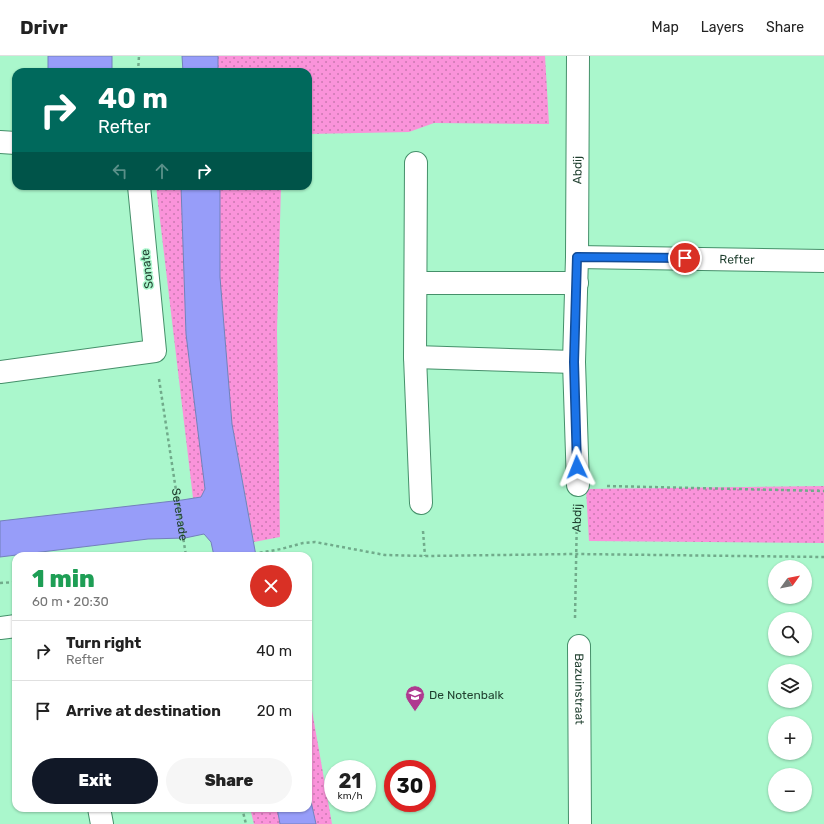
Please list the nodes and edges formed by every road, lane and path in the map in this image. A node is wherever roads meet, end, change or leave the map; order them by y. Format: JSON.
{"nodes":[{"id":1,"x":139,"y":56,"type":"edge"},
{"id":2,"x":578,"y":56,"type":"edge"},
{"id":3,"x":138,"y":68,"type":"edge"},
{"id":4,"x":0,"y":142,"type":"edge"},
{"id":5,"x":12,"y":142,"type":"edge"},
{"id":6,"x":416,"y":162,"type":"dead end"},
{"id":7,"x":139,"y":190,"type":"edge"},
{"id":8,"x":577,"y":257,"type":"junction"},
{"id":9,"x":824,"y":261,"type":"edge"},
{"id":10,"x":416,"y":283,"type":"junction"},
{"id":11,"x":577,"y":284,"type":"junction"},
{"id":12,"x":155,"y":352,"type":"junction"},
{"id":13,"x":415,"y":356,"type":"junction"},
{"id":14,"x":574,"y":362,"type":"junction"},
{"id":15,"x":0,"y":372,"type":"edge"},
{"id":16,"x":578,"y":485,"type":"junction"},
{"id":17,"x":824,"y":491,"type":"edge"},
{"id":18,"x":421,"y":503,"type":"dead end"},
{"id":19,"x":185,"y":552,"type":"edge"},
{"id":20,"x":264,"y":552,"type":"edge"},
{"id":21,"x":575,"y":554,"type":"junction"},
{"id":22,"x":824,"y":557,"type":"edge"},
{"id":23,"x":12,"y":582,"type":"edge"},
{"id":24,"x":0,"y":584,"type":"edge"},
{"id":25,"x":12,"y":626,"type":"edge"},
{"id":26,"x":0,"y":628,"type":"edge"},
{"id":27,"x":579,"y":646,"type":"joint"},
{"id":28,"x":100,"y":812,"type":"edge"},
{"id":29,"x":243,"y":812,"type":"edge"},
{"id":30,"x":102,"y":824,"type":"edge"},
{"id":31,"x":246,"y":824,"type":"edge"},
{"id":32,"x":580,"y":824,"type":"edge"}],
"edges":[{"from":1,"to":3,"type":"path"},
{"from":2,"to":8,"type":"street","name":"Abdij"},
{"from":4,"to":5,"type":"street"},
{"from":6,"to":10,"type":"street"},
{"from":7,"to":12,"type":"street","name":"Sonate"},
{"from":8,"to":9,"type":"street","name":"Refter"},
{"from":8,"to":11,"type":"street","name":"Abdij"},
{"from":10,"to":11,"type":"street"},
{"from":10,"to":13,"type":"street"},
{"from":11,"to":14,"type":"street","name":"Abdij"},
{"from":12,"to":15,"type":"street"},
{"from":12,"to":19,"type":"path","name":"Serenade"},
{"from":13,"to":14,"type":"street"},
{"from":13,"to":18,"type":"street"},
{"from":14,"to":16,"type":"street","name":"Abdij"},
{"from":16,"to":17,"type":"path"},
{"from":16,"to":21,"type":"path","name":"Abdij"},
{"from":20,"to":21,"type":"path"},
{"from":21,"to":22,"type":"path"},
{"from":21,"to":27,"type":"path","name":"Bazuinstraat"},
{"from":23,"to":24,"type":"path"},
{"from":25,"to":26,"type":"street"},
{"from":27,"to":32,"type":"street","name":"Bazuinstraat"},
{"from":28,"to":30,"type":"street"},
{"from":29,"to":31,"type":"path"}]}
